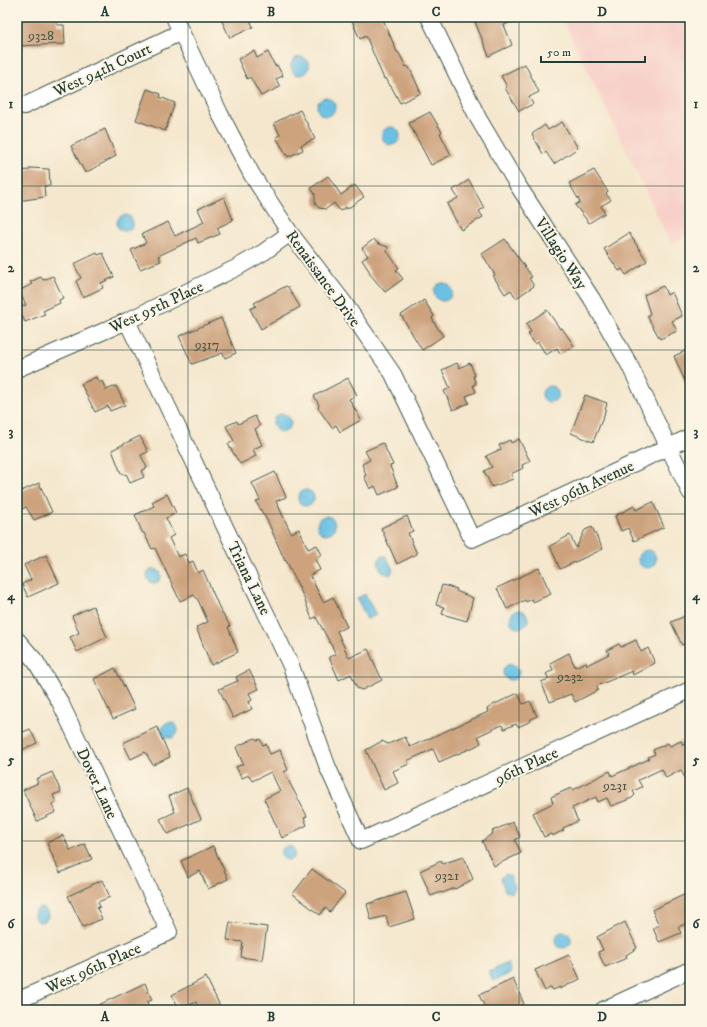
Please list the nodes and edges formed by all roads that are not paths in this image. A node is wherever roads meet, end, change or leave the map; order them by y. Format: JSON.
{"nodes":[{"id":1,"x":174,"y":17,"type":"edge"},
{"id":2,"x":429,"y":17,"type":"edge"},
{"id":3,"x":181,"y":32,"type":"junction"},
{"id":4,"x":24,"y":106,"type":"dead end"},
{"id":5,"x":290,"y":233,"type":"junction"},
{"id":6,"x":127,"y":321,"type":"junction"},
{"id":7,"x":17,"y":369,"type":"edge"},
{"id":8,"x":690,"y":437,"type":"edge"},
{"id":9,"x":669,"y":447,"type":"junction"},
{"id":10,"x":690,"y":492,"type":"edge"},
{"id":11,"x":472,"y":539,"type":"joint"},
{"id":12,"x":17,"y":640,"type":"edge"},
{"id":13,"x":690,"y":690,"type":"edge"},
{"id":14,"x":362,"y":841,"type":"joint"},
{"id":15,"x":169,"y":932,"type":"joint"},
{"id":16,"x":690,"y":970,"type":"edge"},
{"id":17,"x":17,"y":1001,"type":"edge"},
{"id":18,"x":603,"y":1010,"type":"edge"}],
"edges":[{"from":1,"to":3,"type":"street","name":"Renaissance Drive"},
{"from":2,"to":9,"type":"street","name":"Villagio Way"},
{"from":3,"to":4,"type":"street","name":"West 94th Court"},
{"from":3,"to":5,"type":"street","name":"Renaissance Drive"},
{"from":5,"to":6,"type":"street","name":"West 95th Place"},
{"from":5,"to":11,"type":"street","name":"Renaissance Drive"},
{"from":6,"to":7,"type":"street","name":"West 95th Place"},
{"from":6,"to":14,"type":"street","name":"Triana Lane"},
{"from":8,"to":9,"type":"street","name":"West 96th Avenue"},
{"from":9,"to":10,"type":"street","name":"Villagio Way"},
{"from":9,"to":11,"type":"street","name":"West 96th Avenue"},
{"from":12,"to":15,"type":"street","name":"Dover Lane"},
{"from":13,"to":14,"type":"street","name":"96th Place"},
{"from":15,"to":17,"type":"street","name":"West 96th Place"},
{"from":16,"to":18,"type":"street"}]}
